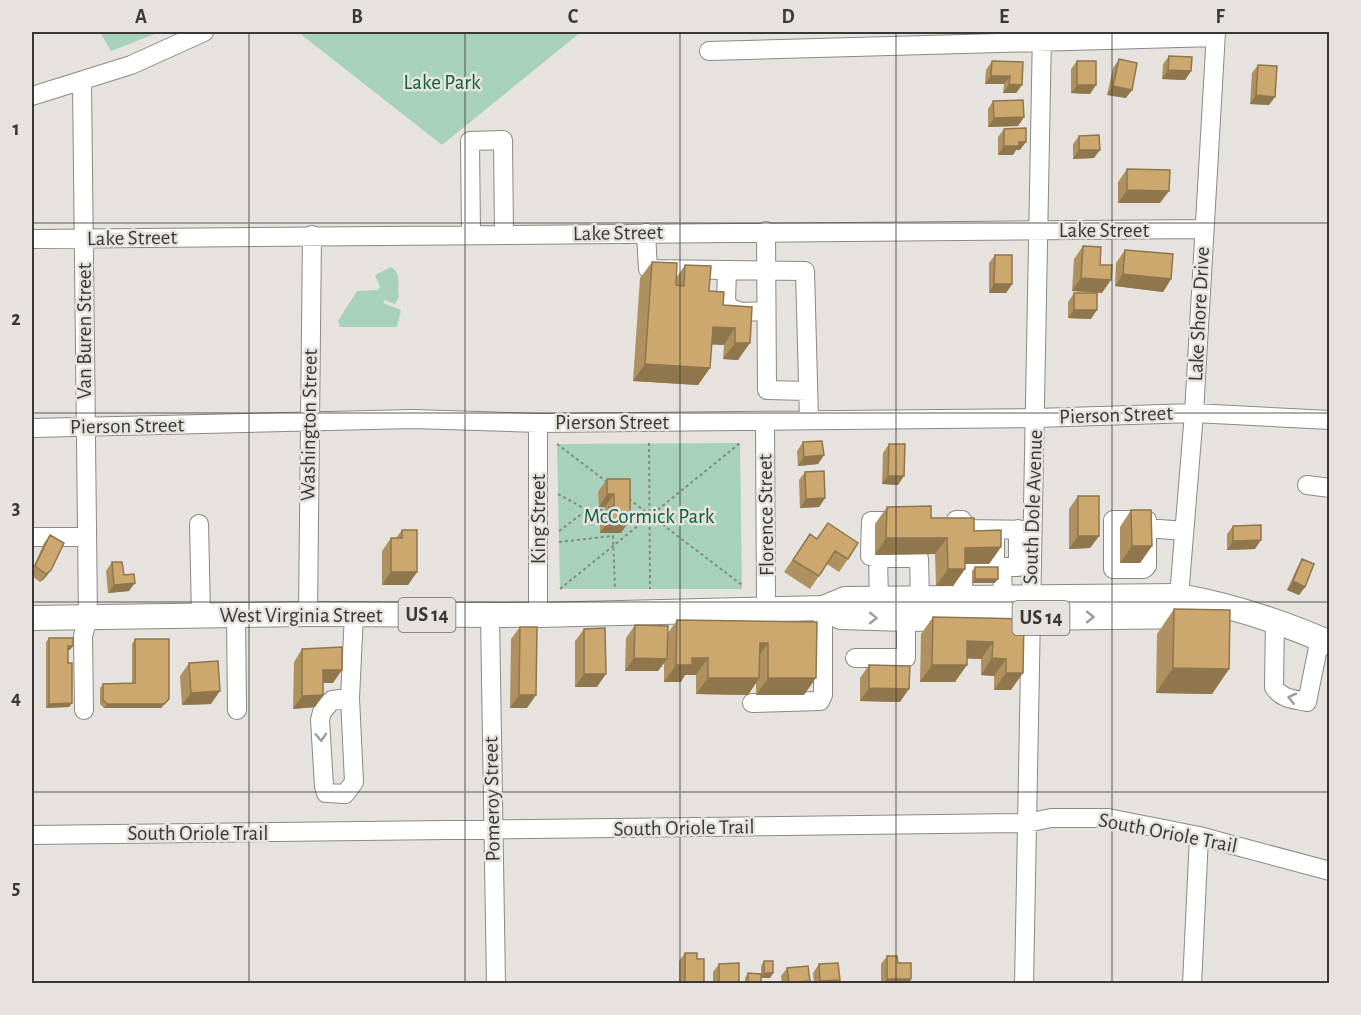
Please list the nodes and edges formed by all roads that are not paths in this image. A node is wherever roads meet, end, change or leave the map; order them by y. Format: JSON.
{"nodes":[{"id":1,"x":204,"y":32,"type":"edge"},
{"id":2,"x":1216,"y":34,"type":"edge"},
{"id":3,"x":1042,"y":37,"type":"edge"},
{"id":4,"x":709,"y":51,"type":"dead end"},
{"id":5,"x":82,"y":81,"type":"junction"},
{"id":6,"x":32,"y":96,"type":"edge"},
{"id":7,"x":1204,"y":229,"type":"junction"},
{"id":8,"x":1037,"y":230,"type":"junction"},
{"id":9,"x":766,"y":231,"type":"junction"},
{"id":10,"x":646,"y":233,"type":"junction"},
{"id":11,"x":471,"y":234,"type":"junction"},
{"id":12,"x":504,"y":234,"type":"junction"},
{"id":13,"x":312,"y":236,"type":"junction"},
{"id":14,"x":85,"y":238,"type":"junction"},
{"id":15,"x":32,"y":239,"type":"edge"},
{"id":16,"x":727,"y":270,"type":"junction"},
{"id":17,"x":766,"y":270,"type":"junction"},
{"id":18,"x":766,"y":311,"type":"junction"},
{"id":19,"x":808,"y":390,"type":"junction"},
{"id":20,"x":1194,"y":413,"type":"junction"},
{"id":21,"x":1036,"y":418,"type":"junction"},
{"id":22,"x":809,"y":420,"type":"junction"},
{"id":23,"x":1329,"y":420,"type":"edge"},
{"id":24,"x":308,"y":421,"type":"junction"},
{"id":25,"x":765,"y":421,"type":"junction"},
{"id":26,"x":538,"y":423,"type":"junction"},
{"id":27,"x":32,"y":428,"type":"edge"},
{"id":28,"x":84,"y":428,"type":"junction"},
{"id":29,"x":1307,"y":485,"type":"dead end"},
{"id":30,"x":1329,"y":488,"type":"edge"},
{"id":31,"x":918,"y":520,"type":"edge"},
{"id":32,"x":940,"y":520,"type":"edge"},
{"id":33,"x":199,"y":524,"type":"dead end"},
{"id":34,"x":1147,"y":528,"type":"edge"},
{"id":35,"x":995,"y":530,"type":"junction"},
{"id":36,"x":1025,"y":530,"type":"junction"},
{"id":37,"x":1184,"y":531,"type":"junction"},
{"id":38,"x":32,"y":537,"type":"edge"},
{"id":39,"x":86,"y":537,"type":"junction"},
{"id":40,"x":878,"y":558,"type":"junction"},
{"id":41,"x":1012,"y":567,"type":"junction"},
{"id":42,"x":1003,"y":597,"type":"junction"},
{"id":43,"x":963,"y":598,"type":"junction"},
{"id":44,"x":879,"y":599,"type":"junction"},
{"id":45,"x":911,"y":605,"type":"junction"},
{"id":46,"x":1178,"y":606,"type":"junction"},
{"id":47,"x":1030,"y":607,"type":"junction"},
{"id":48,"x":823,"y":608,"type":"junction"},
{"id":49,"x":766,"y":609,"type":"junction"},
{"id":50,"x":308,"y":614,"type":"junction"},
{"id":51,"x":354,"y":614,"type":"junction"},
{"id":52,"x":236,"y":615,"type":"junction"},
{"id":53,"x":490,"y":615,"type":"junction"},
{"id":54,"x":538,"y":615,"type":"junction"},
{"id":55,"x":201,"y":616,"type":"junction"},
{"id":56,"x":32,"y":617,"type":"edge"},
{"id":57,"x":88,"y":618,"type":"junction"},
{"id":58,"x":1275,"y":621,"type":"junction"},
{"id":59,"x":1325,"y":641,"type":"edge"},
{"id":60,"x":855,"y":658,"type":"dead end"},
{"id":61,"x":350,"y":698,"type":"junction"},
{"id":62,"x":752,"y":703,"type":"dead end"},
{"id":63,"x":84,"y":710,"type":"dead end"},
{"id":64,"x":237,"y":710,"type":"dead end"},
{"id":65,"x":1027,"y":823,"type":"junction"},
{"id":66,"x":492,"y":831,"type":"junction"},
{"id":67,"x":32,"y":835,"type":"edge"},
{"id":68,"x":1199,"y":836,"type":"junction"},
{"id":69,"x":1329,"y":872,"type":"edge"},
{"id":70,"x":496,"y":984,"type":"edge"},
{"id":71,"x":1024,"y":984,"type":"edge"},
{"id":72,"x":1192,"y":984,"type":"edge"}],
"edges":[{"from":1,"to":5,"type":"street"},
{"from":2,"to":3,"type":"street"},
{"from":2,"to":7,"type":"street","name":"Lake Shore Drive"},
{"from":3,"to":4,"type":"street"},
{"from":3,"to":8,"type":"street","name":"South Dole Avenue"},
{"from":5,"to":6,"type":"street"},
{"from":5,"to":14,"type":"street","name":"Van Buren Street"},
{"from":7,"to":8,"type":"street","name":"Lake Street"},
{"from":7,"to":20,"type":"street","name":"Lake Shore Drive"},
{"from":8,"to":9,"type":"street","name":"Lake Street"},
{"from":8,"to":21,"type":"street","name":"South Dole Avenue"},
{"from":9,"to":10,"type":"street","name":"Lake Street"},
{"from":9,"to":17,"type":"street"},
{"from":10,"to":12,"type":"street","name":"Lake Street"},
{"from":10,"to":16,"type":"street"},
{"from":11,"to":12,"type":"street","name":"Lake Street"},
{"from":11,"to":12,"type":"street"},
{"from":11,"to":13,"type":"street","name":"Lake Street"},
{"from":13,"to":14,"type":"street","name":"Lake Street"},
{"from":13,"to":24,"type":"street","name":"Washington Street"},
{"from":14,"to":15,"type":"street","name":"Lake Street"},
{"from":14,"to":28,"type":"street","name":"Van Buren Street"},
{"from":16,"to":17,"type":"street"},
{"from":16,"to":18,"type":"street"},
{"from":17,"to":18,"type":"street"},
{"from":17,"to":19,"type":"street"},
{"from":18,"to":19,"type":"street"},
{"from":19,"to":22,"type":"street"},
{"from":20,"to":21,"type":"street","name":"Pierson Street"},
{"from":20,"to":23,"type":"street","name":"Pierson Street"},
{"from":20,"to":37,"type":"street","name":"Lake Shore Drive"},
{"from":21,"to":22,"type":"street","name":"Pierson Street"},
{"from":21,"to":36,"type":"street","name":"South Dole Avenue"},
{"from":22,"to":25,"type":"street","name":"Pierson Street"},
{"from":24,"to":26,"type":"street","name":"Pierson Street"},
{"from":24,"to":28,"type":"street","name":"Pierson Street"},
{"from":24,"to":50,"type":"street","name":"Washington Street"},
{"from":25,"to":26,"type":"street","name":"Pierson Street"},
{"from":25,"to":49,"type":"street","name":"Florence Street"},
{"from":26,"to":54,"type":"street","name":"King Street"},
{"from":27,"to":28,"type":"street","name":"Pierson Street"},
{"from":28,"to":39,"type":"street","name":"Van Buren Street"},
{"from":29,"to":30,"type":"street"},
{"from":31,"to":40,"type":"street"},
{"from":32,"to":35,"type":"street"},
{"from":33,"to":55,"type":"street"},
{"from":34,"to":37,"type":"street"},
{"from":35,"to":36,"type":"street"},
{"from":35,"to":41,"type":"street"},
{"from":36,"to":41,"type":"street","name":"South Dole Avenue"},
{"from":37,"to":46,"type":"street","name":"Lake Shore Drive"},
{"from":38,"to":39,"type":"street"},
{"from":39,"to":57,"type":"street","name":"Van Buren Street"},
{"from":40,"to":44,"type":"street"},
{"from":40,"to":45,"type":"street"},
{"from":41,"to":42,"type":"street"},
{"from":41,"to":43,"type":"street"},
{"from":41,"to":47,"type":"street","name":"South Dole Avenue"},
{"from":42,"to":43,"type":"main road","name":"West Virginia Street","number":"US 14"},
{"from":42,"to":47,"type":"main road","name":"West Virginia Street","number":"US 14"},
{"from":43,"to":45,"type":"main road","name":"West Virginia Street","number":"US 14"},
{"from":44,"to":45,"type":"main road","name":"West Virginia Street","number":"US 14"},
{"from":44,"to":48,"type":"main road","name":"West Virginia Street","number":"US 14"},
{"from":45,"to":47,"type":"main road","name":"West Virginia Street","number":"US 14"},
{"from":48,"to":45,"type":"main road","name":"West Virginia Street","number":"US 14","one_way":true},
{"from":45,"to":60,"type":"street"},
{"from":46,"to":47,"type":"main road","name":"West Virginia Street","number":"US 14"},
{"from":46,"to":58,"type":"main road","number":"US 14"},
{"from":47,"to":65,"type":"street","name":"South Dole Avenue"},
{"from":48,"to":49,"type":"main road","name":"West Virginia Street","number":"US 14"},
{"from":48,"to":62,"type":"street"},
{"from":49,"to":54,"type":"main road","name":"West Virginia Street","number":"US 14"},
{"from":50,"to":51,"type":"main road","name":"West Virginia Street","number":"US 14"},
{"from":50,"to":52,"type":"main road","name":"West Virginia Street","number":"US 14"},
{"from":51,"to":53,"type":"main road","name":"West Virginia Street","number":"US 14"},
{"from":51,"to":61,"type":"street"},
{"from":52,"to":55,"type":"main road","name":"West Virginia Street","number":"US 14"},
{"from":52,"to":64,"type":"street"},
{"from":53,"to":54,"type":"main road","name":"West Virginia Street","number":"US 14"},
{"from":53,"to":66,"type":"street","name":"Pomeroy Street"},
{"from":55,"to":57,"type":"main road","name":"West Virginia Street","number":"US 14"},
{"from":56,"to":57,"type":"main road","name":"West Virginia Street","number":"US 14"},
{"from":57,"to":63,"type":"street","name":"Van Buren Street"},
{"from":58,"to":59,"type":"main road","number":"US 14"},
{"from":59,"to":58,"type":"street","one_way":true},
{"from":61,"to":61,"type":"street","one_way":true},
{"from":65,"to":66,"type":"street","name":"South Oriole Trail"},
{"from":65,"to":68,"type":"street","name":"South Oriole Trail"},
{"from":65,"to":71,"type":"street","name":"South Dole Avenue"},
{"from":66,"to":67,"type":"street","name":"South Oriole Trail"},
{"from":66,"to":70,"type":"street","name":"Pomeroy Street"},
{"from":68,"to":69,"type":"street","name":"South Oriole Trail"},
{"from":68,"to":72,"type":"street"}]}
